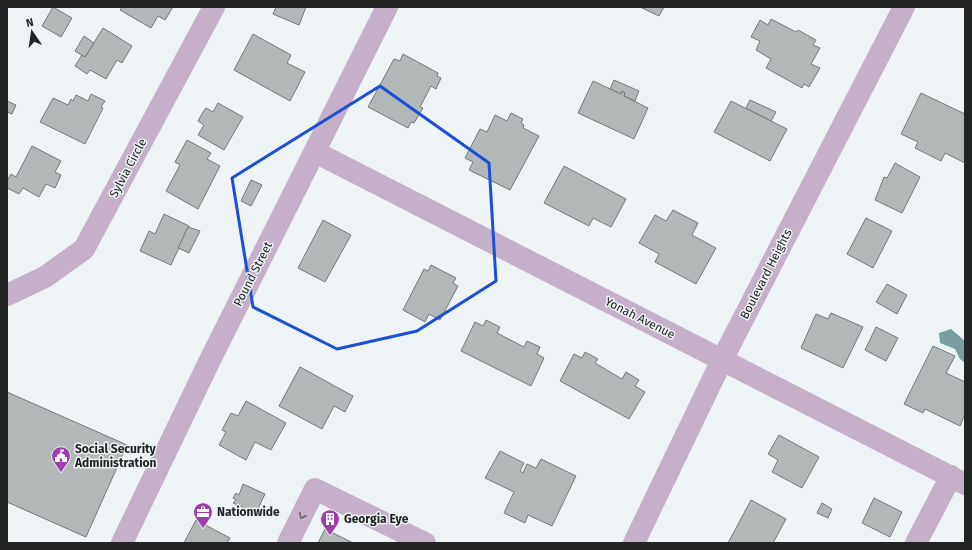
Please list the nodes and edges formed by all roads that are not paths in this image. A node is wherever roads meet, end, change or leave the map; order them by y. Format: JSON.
{"nodes":[{"id":1,"x":214,"y":7,"type":"edge"},
{"id":2,"x":387,"y":7,"type":"edge"},
{"id":3,"x":904,"y":7,"type":"edge"},
{"id":4,"x":315,"y":152,"type":"junction"},
{"id":5,"x":7,"y":295,"type":"edge"},
{"id":6,"x":722,"y":360,"type":"junction"},
{"id":7,"x":958,"y":480,"type":"edge"},
{"id":8,"x":122,"y":543,"type":"edge"},
{"id":9,"x":288,"y":543,"type":"edge"},
{"id":10,"x":425,"y":543,"type":"edge"},
{"id":11,"x":634,"y":543,"type":"edge"},
{"id":12,"x":916,"y":543,"type":"edge"}],
"edges":[{"from":1,"to":5,"type":"street","name":"Sylvia Circle"},
{"from":2,"to":4,"type":"street","name":"Pound Street"},
{"from":3,"to":6,"type":"street","name":"Boulevard Heights"},
{"from":4,"to":6,"type":"street","name":"Yonah Avenue"},
{"from":4,"to":8,"type":"street","name":"Pound Street"},
{"from":6,"to":7,"type":"street","name":"Yonah Avenue"},
{"from":6,"to":11,"type":"street","name":"Boulevard Heights"},
{"from":7,"to":12,"type":"street"},
{"from":10,"to":9,"type":"street","one_way":true}]}
